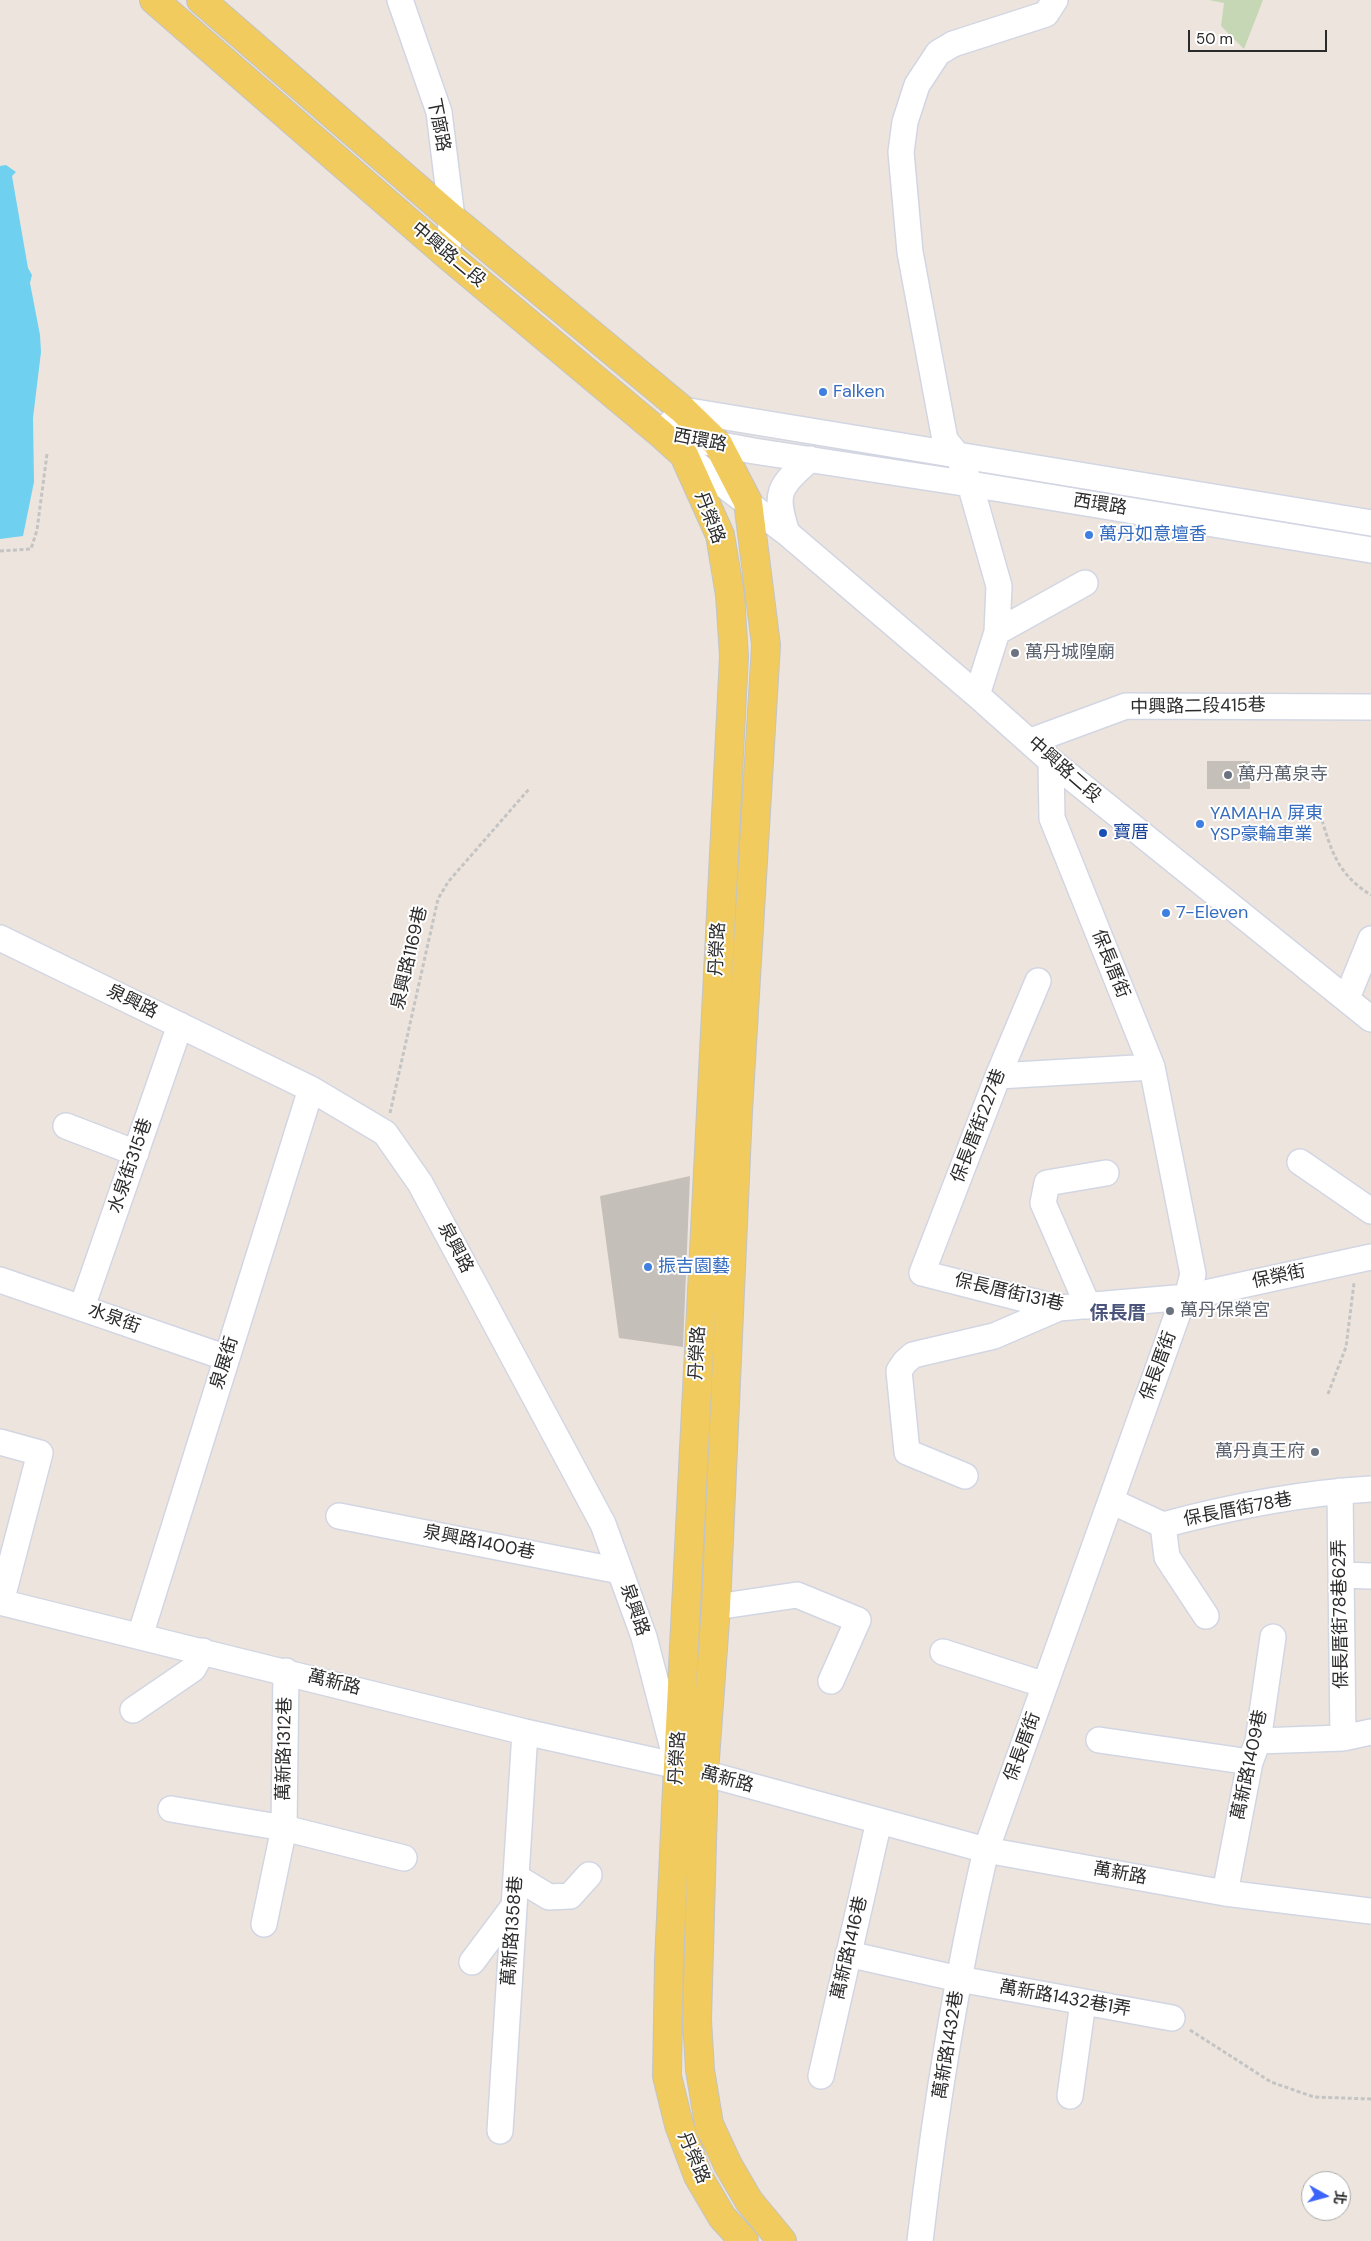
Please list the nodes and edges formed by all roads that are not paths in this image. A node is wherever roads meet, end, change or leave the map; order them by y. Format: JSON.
{"nodes":[{"id":1,"x":154,"y":0,"type":"edge"},
{"id":2,"x":201,"y":0,"type":"edge"},
{"id":3,"x":400,"y":0,"type":"edge"},
{"id":4,"x":1055,"y":0,"type":"edge"},
{"id":5,"x":452,"y":218,"type":"junction"},
{"id":6,"x":447,"y":255,"type":"junction"},
{"id":7,"x":683,"y":410,"type":"junction"},
{"id":8,"x":661,"y":434,"type":"junction"},
{"id":9,"x":718,"y":444,"type":"junction"},
{"id":10,"x":684,"y":455,"type":"junction"},
{"id":11,"x":958,"y":456,"type":"junction"},
{"id":12,"x":810,"y":459,"type":"junction"},
{"id":13,"x":970,"y":484,"type":"junction"},
{"id":14,"x":748,"y":502,"type":"junction"},
{"id":15,"x":1371,"y":524,"type":"edge"},
{"id":16,"x":787,"y":533,"type":"junction"},
{"id":17,"x":1371,"y":550,"type":"edge"},
{"id":18,"x":1085,"y":583,"type":"dead end"},
{"id":19,"x":997,"y":632,"type":"junction"},
{"id":20,"x":978,"y":695,"type":"junction"},
{"id":21,"x":1371,"y":707,"type":"edge"},
{"id":22,"x":1031,"y":741,"type":"junction"},
{"id":23,"x":1051,"y":761,"type":"junction"},
{"id":24,"x":0,"y":938,"type":"edge"},
{"id":25,"x":1371,"y":939,"type":"edge"},
{"id":26,"x":1038,"y":981,"type":"dead end"},
{"id":27,"x":1347,"y":998,"type":"junction"},
{"id":28,"x":1371,"y":1019,"type":"edge"},
{"id":29,"x":180,"y":1025,"type":"junction"},
{"id":30,"x":1152,"y":1067,"type":"junction"},
{"id":31,"x":998,"y":1076,"type":"junction"},
{"id":32,"x":311,"y":1089,"type":"junction"},
{"id":33,"x":710,"y":1110,"type":"junction"},
{"id":34,"x":738,"y":1111,"type":"junction"},
{"id":35,"x":66,"y":1126,"type":"dead end"},
{"id":36,"x":136,"y":1153,"type":"junction"},
{"id":37,"x":1300,"y":1162,"type":"dead end"},
{"id":38,"x":1106,"y":1173,"type":"dead end"},
{"id":39,"x":1371,"y":1211,"type":"edge"},
{"id":40,"x":1364,"y":1258,"type":"edge"},
{"id":41,"x":922,"y":1272,"type":"joint"},
{"id":42,"x":0,"y":1280,"type":"edge"},
{"id":43,"x":1187,"y":1297,"type":"junction"},
{"id":44,"x":1088,"y":1306,"type":"junction"},
{"id":45,"x":82,"y":1307,"type":"junction"},
{"id":46,"x":1059,"y":1308,"type":"junction"},
{"id":47,"x":227,"y":1358,"type":"junction"},
{"id":48,"x":0,"y":1442,"type":"edge"},
{"id":49,"x":965,"y":1476,"type":"dead end"},
{"id":50,"x":1371,"y":1490,"type":"edge"},
{"id":51,"x":1340,"y":1491,"type":"junction"},
{"id":52,"x":1111,"y":1500,"type":"junction"},
{"id":53,"x":339,"y":1516,"type":"dead end"},
{"id":54,"x":1163,"y":1525,"type":"junction"},
{"id":55,"x":620,"y":1571,"type":"junction"},
{"id":56,"x":1341,"y":1575,"type":"junction"},
{"id":57,"x":1371,"y":1576,"type":"edge"},
{"id":58,"x":0,"y":1602,"type":"edge"},
{"id":59,"x":716,"y":1607,"type":"junction"},
{"id":60,"x":1206,"y":1616,"type":"dead end"},
{"id":61,"x":140,"y":1636,"type":"junction"},
{"id":62,"x":1273,"y":1637,"type":"dead end"},
{"id":63,"x":203,"y":1651,"type":"junction"},
{"id":64,"x":943,"y":1652,"type":"dead end"},
{"id":65,"x":286,"y":1671,"type":"junction"},
{"id":66,"x":831,"y":1681,"type":"dead end"},
{"id":67,"x":1045,"y":1685,"type":"junction"},
{"id":68,"x":133,"y":1710,"type":"dead end"},
{"id":69,"x":526,"y":1732,"type":"junction"},
{"id":70,"x":1371,"y":1732,"type":"edge"},
{"id":71,"x":1342,"y":1738,"type":"junction"},
{"id":72,"x":1099,"y":1740,"type":"dead end"},
{"id":73,"x":1254,"y":1751,"type":"junction"},
{"id":74,"x":678,"y":1766,"type":"junction"},
{"id":75,"x":704,"y":1773,"type":"junction"},
{"id":76,"x":171,"y":1809,"type":"dead end"},
{"id":77,"x":879,"y":1821,"type":"junction"},
{"id":78,"x":284,"y":1828,"type":"junction"},
{"id":79,"x":986,"y":1850,"type":"junction"},
{"id":80,"x":404,"y":1858,"type":"dead end"},
{"id":81,"x":589,"y":1875,"type":"dead end"},
{"id":82,"x":516,"y":1877,"type":"junction"},
{"id":83,"x":1225,"y":1893,"type":"junction"},
{"id":84,"x":514,"y":1906,"type":"junction"},
{"id":85,"x":1371,"y":1911,"type":"edge"},
{"id":86,"x":264,"y":1924,"type":"dead end"},
{"id":87,"x":848,"y":1954,"type":"junction"},
{"id":88,"x":472,"y":1962,"type":"dead end"},
{"id":89,"x":959,"y":1979,"type":"junction"},
{"id":90,"x":1083,"y":2002,"type":"junction"},
{"id":91,"x":1172,"y":2018,"type":"road end"},
{"id":92,"x":821,"y":2076,"type":"dead end"},
{"id":93,"x":1070,"y":2096,"type":"dead end"},
{"id":94,"x":500,"y":2131,"type":"dead end"},
{"id":95,"x":744,"y":2241,"type":"edge"},
{"id":96,"x":782,"y":2241,"type":"edge"},
{"id":97,"x":920,"y":2241,"type":"edge"}],
"edges":[{"from":1,"to":6,"type":"main road","name":"中興路二段"},
{"from":2,"to":5,"type":"main road","name":"中興路二段"},
{"from":3,"to":5,"type":"street","name":"下廍路"},
{"from":4,"to":11,"type":"street"},
{"from":5,"to":6,"type":"street","name":"下廍路"},
{"from":5,"to":7,"type":"main road","name":"中興路二段"},
{"from":6,"to":8,"type":"main road","name":"中興路二段"},
{"from":7,"to":8,"type":"street","name":"西環路"},
{"from":7,"to":9,"type":"main road","name":"中興路二段"},
{"from":7,"to":11,"type":"street","name":"西環路"},
{"from":8,"to":9,"type":"street","name":"西環路"},
{"from":8,"to":10,"type":"main road","name":"中興路二段"},
{"from":9,"to":12,"type":"street","name":"西環路"},
{"from":9,"to":14,"type":"main road","name":"中興路二段"},
{"from":10,"to":14,"type":"street","name":"中興路二段"},
{"from":10,"to":33,"type":"main road","name":"丹榮路"},
{"from":11,"to":13,"type":"street"},
{"from":11,"to":15,"type":"street","name":"西環路"},
{"from":12,"to":13,"type":"street","name":"西環路"},
{"from":12,"to":16,"type":"street"},
{"from":13,"to":17,"type":"street","name":"西環路"},
{"from":13,"to":19,"type":"street"},
{"from":14,"to":16,"type":"street","name":"中興路二段"},
{"from":14,"to":34,"type":"main road","name":"丹榮路"},
{"from":16,"to":20,"type":"street","name":"中興路二段"},
{"from":18,"to":19,"type":"street"},
{"from":19,"to":20,"type":"street"},
{"from":20,"to":22,"type":"street","name":"中興路二段"},
{"from":21,"to":22,"type":"street","name":"中興路二段415巷"},
{"from":22,"to":23,"type":"street","name":"中興路二段"},
{"from":23,"to":27,"type":"street","name":"中興路二段"},
{"from":23,"to":30,"type":"street","name":"保長厝街"},
{"from":24,"to":29,"type":"street","name":"泉興路"},
{"from":25,"to":27,"type":"street"},
{"from":26,"to":31,"type":"street","name":"保長厝街227巷"},
{"from":27,"to":28,"type":"street","name":"中興路二段"},
{"from":29,"to":32,"type":"street","name":"泉興路"},
{"from":29,"to":36,"type":"street","name":"水泉街315巷"},
{"from":30,"to":31,"type":"street"},
{"from":30,"to":43,"type":"street","name":"保長厝街"},
{"from":31,"to":41,"type":"street","name":"保長厝街227巷"},
{"from":32,"to":47,"type":"street","name":"泉展街"},
{"from":32,"to":55,"type":"street","name":"泉興路"},
{"from":33,"to":34,"type":"main road"},
{"from":33,"to":74,"type":"main road","name":"丹榮路"},
{"from":34,"to":59,"type":"main road","name":"丹榮路"},
{"from":35,"to":36,"type":"street"},
{"from":36,"to":45,"type":"street","name":"水泉街315巷"},
{"from":37,"to":39,"type":"street"},
{"from":38,"to":44,"type":"street"},
{"from":40,"to":43,"type":"street","name":"保榮街"},
{"from":41,"to":46,"type":"street","name":"保長厝街131巷"},
{"from":42,"to":45,"type":"street","name":"水泉街"},
{"from":43,"to":44,"type":"street","name":"保長厝街131巷"},
{"from":43,"to":52,"type":"street","name":"保長厝街"},
{"from":44,"to":46,"type":"street","name":"保長厝街131巷"},
{"from":45,"to":47,"type":"street","name":"水泉街"},
{"from":46,"to":49,"type":"street"},
{"from":47,"to":61,"type":"street","name":"泉展街"},
{"from":48,"to":58,"type":"street"},
{"from":50,"to":51,"type":"street","name":"保長厝街78巷"},
{"from":51,"to":54,"type":"street","name":"保長厝街78巷"},
{"from":51,"to":56,"type":"street","name":"保長厝街78巷62弄"},
{"from":52,"to":54,"type":"street","name":"保長厝街78巷"},
{"from":52,"to":67,"type":"street","name":"保長厝街"},
{"from":53,"to":55,"type":"street","name":"泉興路1400巷"},
{"from":54,"to":60,"type":"street"},
{"from":55,"to":74,"type":"street","name":"泉興路"},
{"from":56,"to":57,"type":"street"},
{"from":56,"to":71,"type":"street","name":"保長厝街78巷62弄"},
{"from":58,"to":61,"type":"street","name":"萬新路"},
{"from":59,"to":66,"type":"street"},
{"from":59,"to":75,"type":"main road","name":"丹榮路"},
{"from":61,"to":63,"type":"street","name":"萬新路"},
{"from":62,"to":73,"type":"street","name":"萬新路1409巷"},
{"from":63,"to":65,"type":"street","name":"萬新路"},
{"from":63,"to":68,"type":"street"},
{"from":64,"to":67,"type":"street"},
{"from":65,"to":69,"type":"street","name":"萬新路"},
{"from":65,"to":78,"type":"street","name":"萬新路1312巷"},
{"from":67,"to":79,"type":"street","name":"保長厝街"},
{"from":69,"to":74,"type":"street","name":"萬新路"},
{"from":69,"to":82,"type":"street","name":"萬新路1358巷"},
{"from":70,"to":71,"type":"street"},
{"from":71,"to":73,"type":"street"},
{"from":72,"to":73,"type":"street"},
{"from":73,"to":83,"type":"street","name":"萬新路1409巷"},
{"from":74,"to":75,"type":"street","name":"萬新路"},
{"from":74,"to":95,"type":"main road","name":"丹榮路"},
{"from":75,"to":77,"type":"street","name":"萬新路"},
{"from":75,"to":96,"type":"main road","name":"丹榮路"},
{"from":76,"to":78,"type":"street","name":"萬新路1312巷"},
{"from":77,"to":79,"type":"street","name":"萬新路"},
{"from":77,"to":87,"type":"street","name":"萬新路1416巷"},
{"from":78,"to":80,"type":"street"},
{"from":78,"to":86,"type":"street","name":"萬新路1312巷"},
{"from":79,"to":83,"type":"street","name":"萬新路"},
{"from":79,"to":89,"type":"street","name":"萬新路1432巷"},
{"from":81,"to":82,"type":"street"},
{"from":82,"to":84,"type":"street","name":"萬新路1358巷"},
{"from":83,"to":85,"type":"street","name":"萬新路"},
{"from":84,"to":88,"type":"street"},
{"from":84,"to":94,"type":"street","name":"萬新路1358巷"},
{"from":87,"to":89,"type":"street","name":"萬新路1432巷1弄"},
{"from":87,"to":92,"type":"street","name":"萬新路1416巷"},
{"from":89,"to":90,"type":"street","name":"萬新路1432巷1弄"},
{"from":89,"to":97,"type":"street","name":"萬新路1432巷"},
{"from":90,"to":91,"type":"street","name":"萬新路1432巷1弄"},
{"from":90,"to":93,"type":"street"}]}
